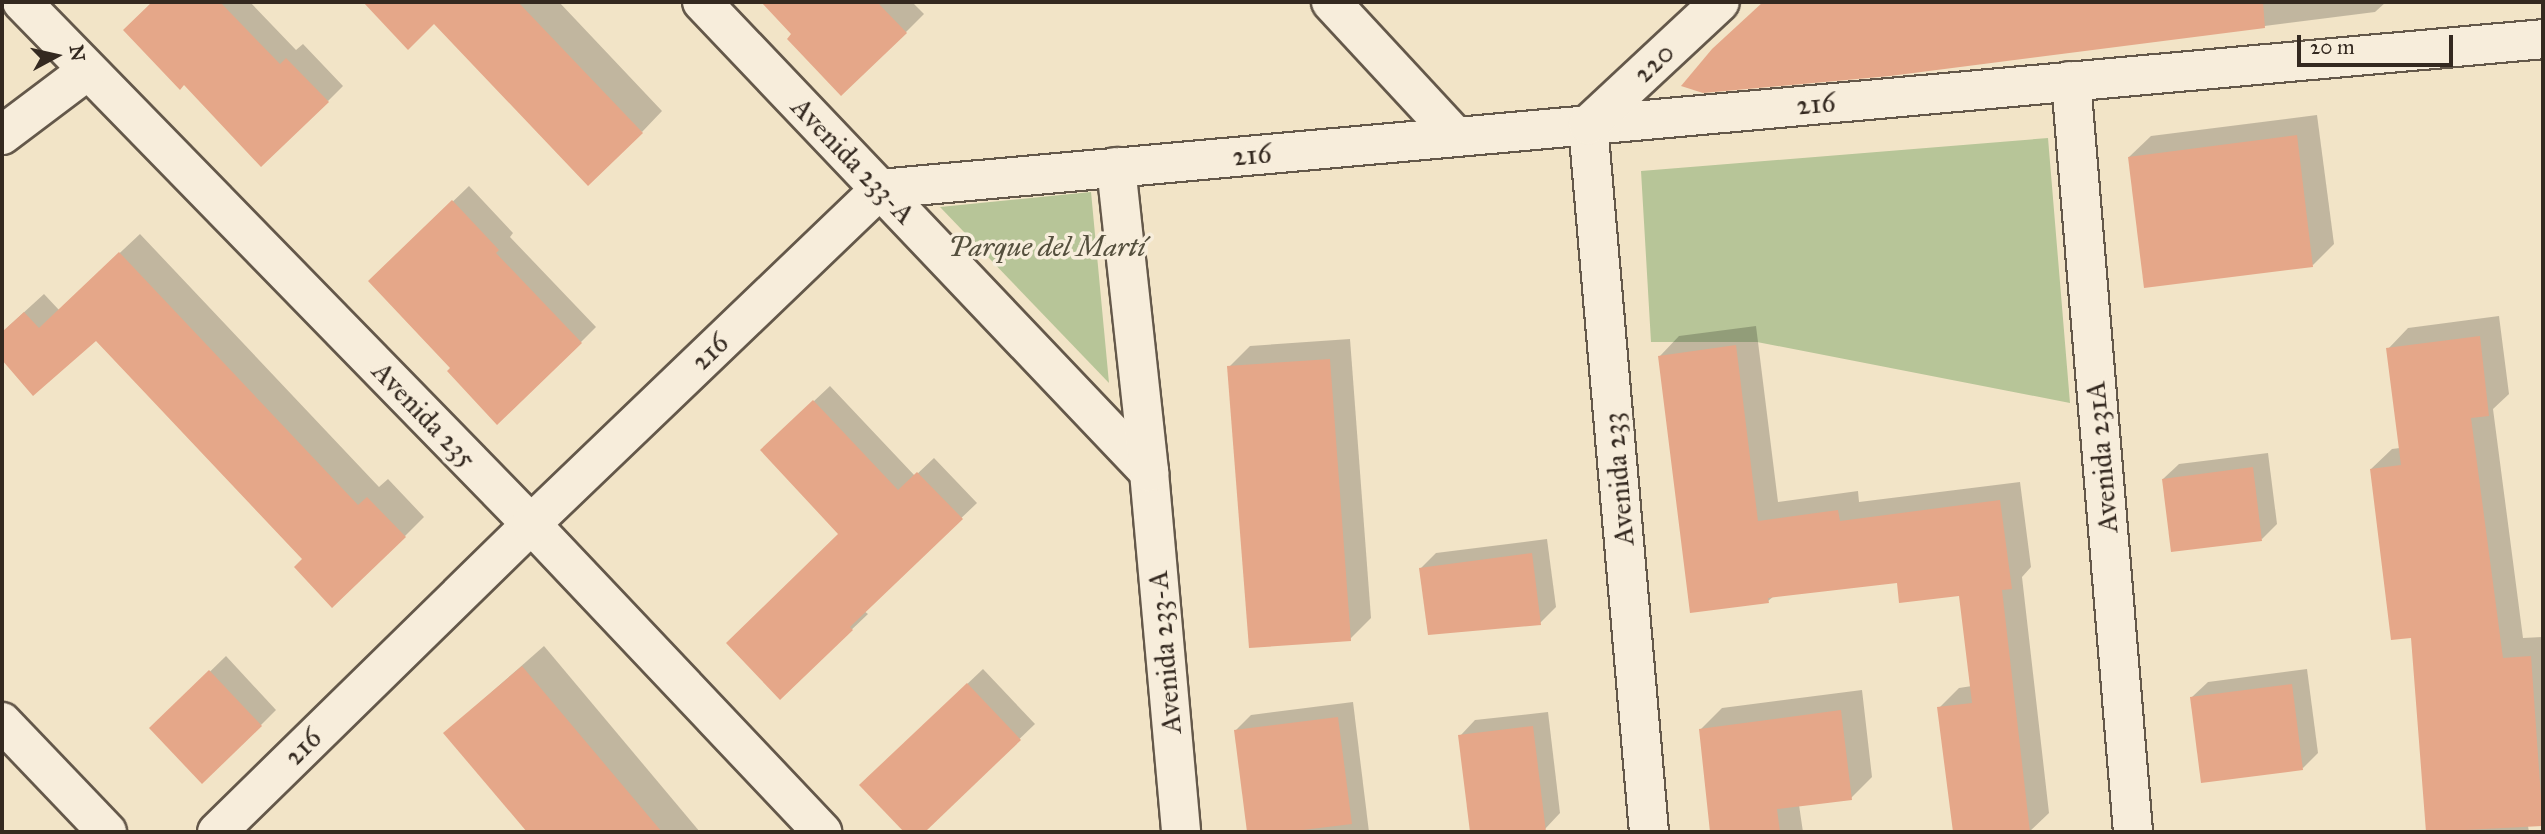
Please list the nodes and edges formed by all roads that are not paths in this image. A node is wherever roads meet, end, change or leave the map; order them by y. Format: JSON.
{"nodes":[{"id":1,"x":22,"y":2,"type":"edge"},
{"id":2,"x":702,"y":2,"type":"edge"},
{"id":3,"x":1331,"y":2,"type":"edge"},
{"id":4,"x":1720,"y":2,"type":"edge"},
{"id":5,"x":2543,"y":38,"type":"edge"},
{"id":6,"x":87,"y":71,"type":"junction"},
{"id":7,"x":2071,"y":81,"type":"junction"},
{"id":8,"x":1588,"y":125,"type":"junction"},
{"id":9,"x":2,"y":135,"type":"edge"},
{"id":10,"x":1455,"y":136,"type":"junction"},
{"id":11,"x":1116,"y":167,"type":"junction"},
{"id":12,"x":880,"y":189,"type":"junction"},
{"id":13,"x":1149,"y":472,"type":"junction"},
{"id":14,"x":531,"y":524,"type":"junction"},
{"id":15,"x":2,"y":722,"type":"edge"},
{"id":16,"x":107,"y":832,"type":"edge"},
{"id":17,"x":217,"y":832,"type":"edge"},
{"id":18,"x":822,"y":832,"type":"edge"},
{"id":19,"x":1181,"y":832,"type":"edge"},
{"id":20,"x":1649,"y":832,"type":"edge"},
{"id":21,"x":2133,"y":832,"type":"edge"}],
"edges":[{"from":1,"to":6,"type":"street","name":"Avenida 235"},
{"from":2,"to":12,"type":"street","name":"Avenida 233-A"},
{"from":3,"to":10,"type":"street"},
{"from":4,"to":8,"type":"street","name":"220"},
{"from":5,"to":7,"type":"street","name":"216"},
{"from":6,"to":9,"type":"street"},
{"from":6,"to":14,"type":"street","name":"Avenida 235"},
{"from":7,"to":8,"type":"street","name":"216"},
{"from":7,"to":21,"type":"street","name":"Avenida 231A"},
{"from":8,"to":10,"type":"street","name":"216"},
{"from":8,"to":20,"type":"street","name":"Avenida 233"},
{"from":10,"to":11,"type":"street","name":"216"},
{"from":11,"to":12,"type":"street","name":"216"},
{"from":11,"to":13,"type":"street","name":"Avenida 233-A"},
{"from":12,"to":13,"type":"street","name":"Avenida 233-A"},
{"from":12,"to":14,"type":"street","name":"216"},
{"from":13,"to":19,"type":"street","name":"Avenida 233-A"},
{"from":14,"to":17,"type":"street","name":"216"},
{"from":14,"to":18,"type":"street","name":"Avenida 235"},
{"from":15,"to":16,"type":"street"}]}
